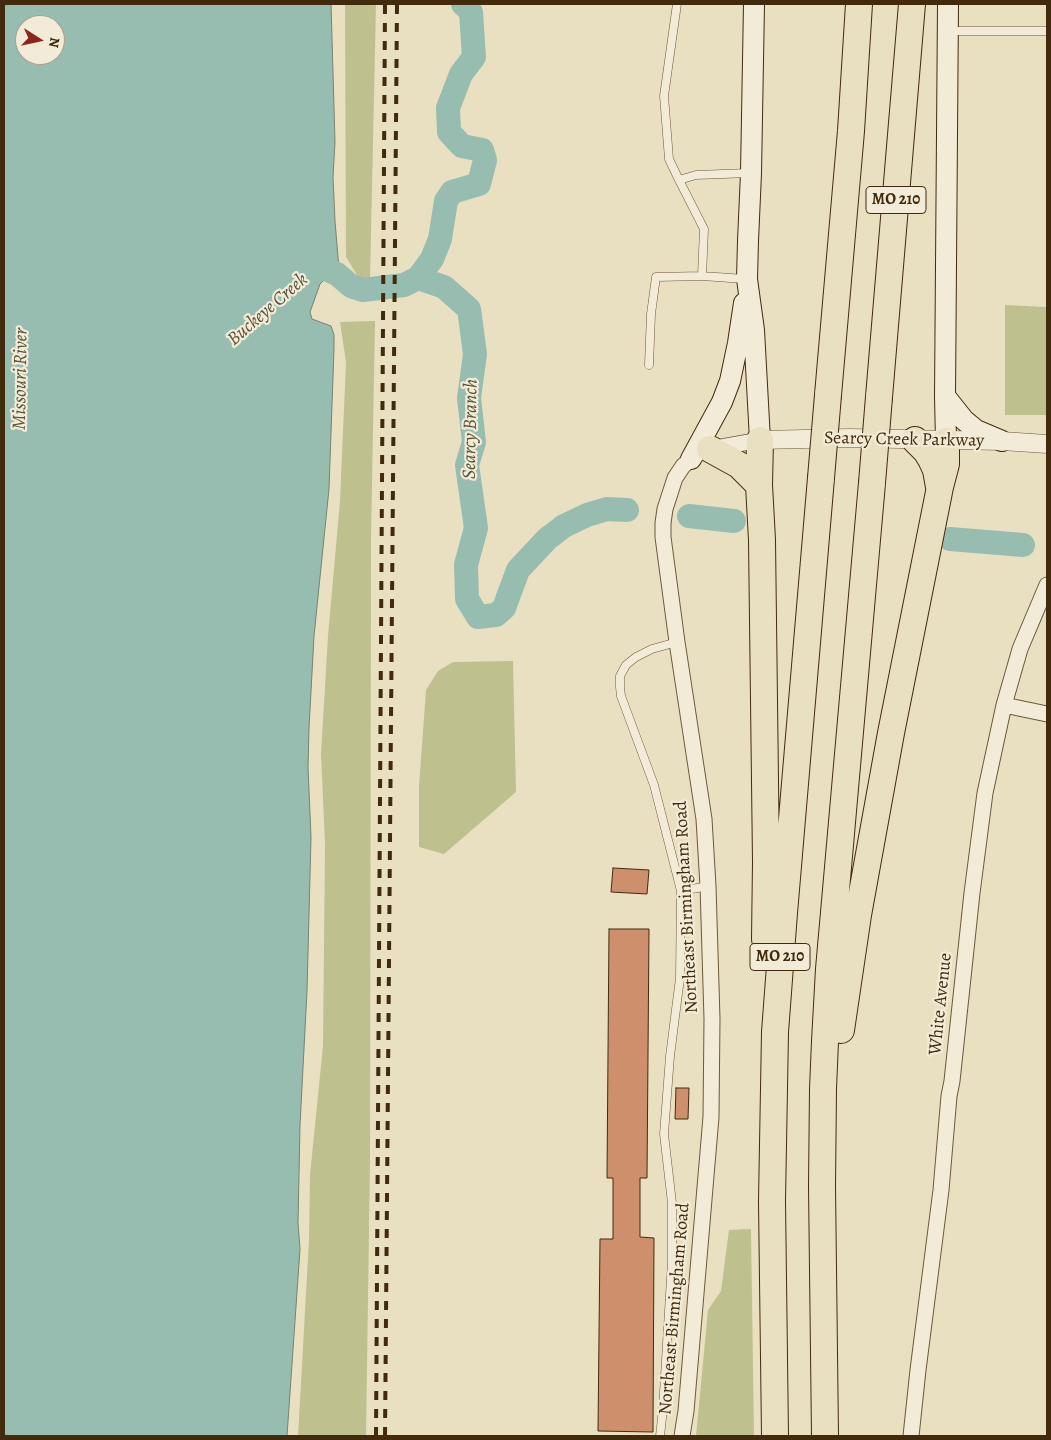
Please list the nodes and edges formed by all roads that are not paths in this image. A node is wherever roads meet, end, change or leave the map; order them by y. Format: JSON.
{"nodes":[{"id":1,"x":677,"y":4,"type":"edge"},
{"id":2,"x":754,"y":4,"type":"edge"},
{"id":3,"x":859,"y":4,"type":"edge"},
{"id":4,"x":912,"y":4,"type":"edge"},
{"id":5,"x":948,"y":4,"type":"edge"},
{"id":6,"x":948,"y":31,"type":"junction"},
{"id":7,"x":1047,"y":31,"type":"edge"},
{"id":8,"x":751,"y":173,"type":"junction"},
{"id":9,"x":679,"y":180,"type":"junction"},
{"id":10,"x":702,"y":276,"type":"junction"},
{"id":11,"x":748,"y":279,"type":"junction"},
{"id":12,"x":649,"y":365,"type":"dead end"},
{"id":13,"x":945,"y":396,"type":"junction"},
{"id":14,"x":760,"y":440,"type":"junction"},
{"id":15,"x":915,"y":440,"type":"junction"},
{"id":16,"x":946,"y":441,"type":"junction"},
{"id":17,"x":1002,"y":441,"type":"junction"},
{"id":18,"x":1047,"y":444,"type":"edge"},
{"id":19,"x":700,"y":454,"type":"junction"},
{"id":20,"x":759,"y":485,"type":"junction"},
{"id":21,"x":940,"y":487,"type":"junction"},
{"id":22,"x":1047,"y":585,"type":"edge"},
{"id":23,"x":677,"y":642,"type":"junction"},
{"id":24,"x":1004,"y":705,"type":"junction"},
{"id":25,"x":1047,"y":714,"type":"edge"},
{"id":26,"x":708,"y":886,"type":"junction"},
{"id":27,"x":681,"y":891,"type":"junction"},
{"id":28,"x":775,"y":1032,"type":"junction"},
{"id":29,"x":822,"y":1210,"type":"junction"},
{"id":30,"x":660,"y":1436,"type":"edge"},
{"id":31,"x":682,"y":1436,"type":"edge"},
{"id":32,"x":775,"y":1436,"type":"edge"},
{"id":33,"x":824,"y":1436,"type":"edge"},
{"id":34,"x":911,"y":1436,"type":"edge"}],
"edges":[{"from":1,"to":9,"type":"lane"},
{"from":2,"to":8,"type":"main road"},
{"from":3,"to":28,"type":"highway","number":"MO 210","bridge":true},
{"from":4,"to":29,"type":"highway","number":"MO 210","bridge":true},
{"from":5,"to":6,"type":"main road"},
{"from":6,"to":7,"type":"lane"},
{"from":6,"to":13,"type":"main road"},
{"from":8,"to":9,"type":"lane"},
{"from":8,"to":11,"type":"main road"},
{"from":9,"to":10,"type":"lane"},
{"from":10,"to":11,"type":"lane"},
{"from":10,"to":12,"type":"lane"},
{"from":11,"to":14,"type":"main road"},
{"from":11,"to":19,"type":"main road"},
{"from":13,"to":16,"type":"main road"},
{"from":13,"to":17,"type":"main road"},
{"from":14,"to":15,"type":"street","name":"Searcy Creek Parkway"},
{"from":14,"to":19,"type":"street"},
{"from":14,"to":20,"type":"highway"},
{"from":15,"to":16,"type":"street","name":"Searcy Creek Parkway"},
{"from":15,"to":21,"type":"highway"},
{"from":16,"to":17,"type":"street","name":"Searcy Creek Parkway"},
{"from":16,"to":21,"type":"highway"},
{"from":17,"to":18,"type":"street","name":"Searcy Creek Parkway"},
{"from":19,"to":20,"type":"highway"},
{"from":19,"to":23,"type":"street","name":"Northeast Birmingham Road"},
{"from":20,"to":28,"type":"highway"},
{"from":21,"to":29,"type":"highway"},
{"from":22,"to":24,"type":"street","name":"White Avenue"},
{"from":23,"to":26,"type":"street","name":"Northeast Birmingham Road"},
{"from":23,"to":27,"type":"lane"},
{"from":24,"to":25,"type":"street"},
{"from":24,"to":34,"type":"street","name":"White Avenue"},
{"from":26,"to":27,"type":"lane"},
{"from":26,"to":31,"type":"street","name":"Northeast Birmingham Road"},
{"from":27,"to":30,"type":"lane"},
{"from":28,"to":32,"type":"highway","number":"MO 210"},
{"from":29,"to":33,"type":"highway","number":"MO 210"}]}
